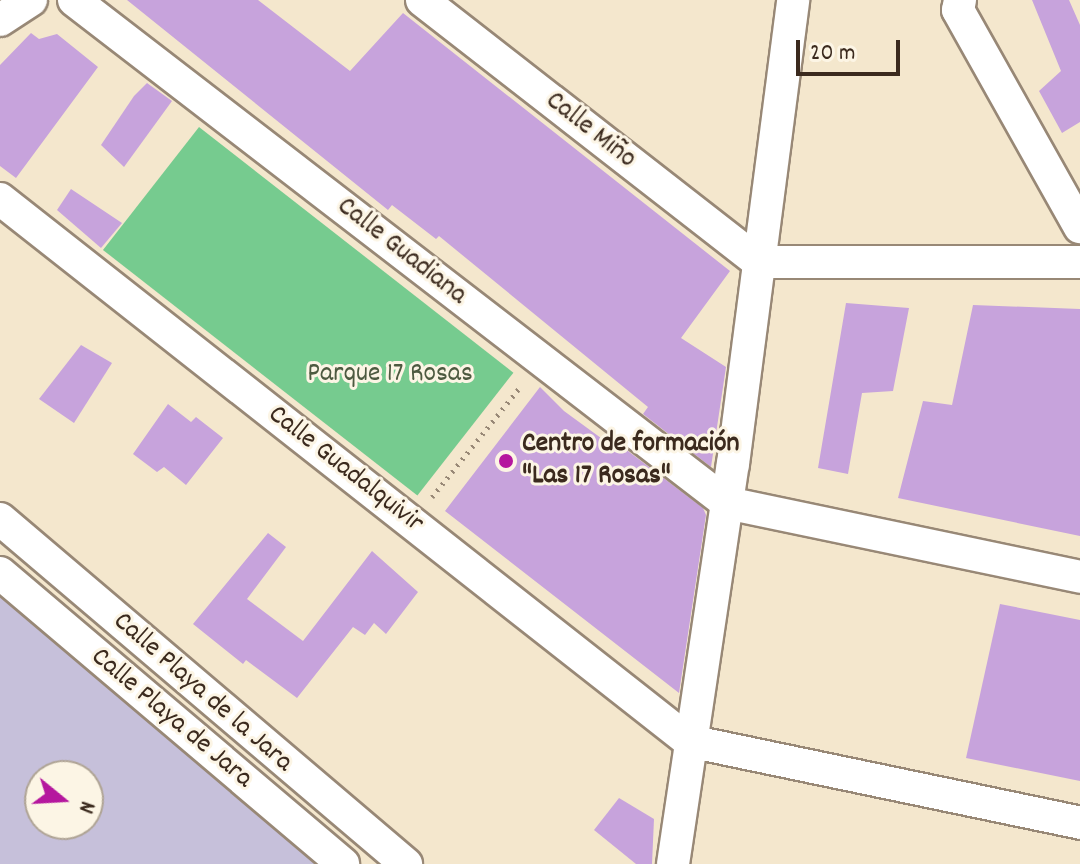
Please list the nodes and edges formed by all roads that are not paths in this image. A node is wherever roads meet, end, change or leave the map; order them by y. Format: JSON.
{"nodes":[{"id":1,"x":31,"y":0,"type":"edge"},
{"id":2,"x":74,"y":0,"type":"edge"},
{"id":3,"x":422,"y":0,"type":"edge"},
{"id":4,"x":793,"y":0,"type":"edge"},
{"id":5,"x":960,"y":0,"type":"edge"},
{"id":6,"x":0,"y":20,"type":"edge"},
{"id":7,"x":0,"y":199,"type":"edge"},
{"id":8,"x":1080,"y":227,"type":"edge"},
{"id":9,"x":759,"y":262,"type":"junction"},
{"id":10,"x":1080,"y":262,"type":"edge"},
{"id":11,"x":727,"y":503,"type":"junction"},
{"id":12,"x":0,"y":519,"type":"edge"},
{"id":13,"x":0,"y":573,"type":"edge"},
{"id":14,"x":1080,"y":577,"type":"edge"},
{"id":15,"x":689,"y":741,"type":"junction"},
{"id":16,"x":1080,"y":823,"type":"edge"},
{"id":17,"x":343,"y":864,"type":"edge"},
{"id":18,"x":406,"y":864,"type":"edge"},
{"id":19,"x":673,"y":864,"type":"edge"}],
"edges":[{"from":1,"to":6,"type":"street"},
{"from":2,"to":11,"type":"street","name":"Calle Guadiana"},
{"from":3,"to":9,"type":"street","name":"Calle Miño"},
{"from":4,"to":9,"type":"street"},
{"from":5,"to":8,"type":"street"},
{"from":7,"to":15,"type":"street","name":"Calle Guadalquivir"},
{"from":9,"to":10,"type":"street"},
{"from":9,"to":11,"type":"street"},
{"from":11,"to":14,"type":"street"},
{"from":11,"to":15,"type":"street"},
{"from":12,"to":18,"type":"street","name":"Calle Playa de la Jara"},
{"from":13,"to":17,"type":"street","name":"Calle Playa de Jara"},
{"from":15,"to":16,"type":"street"},
{"from":15,"to":19,"type":"street"}]}
